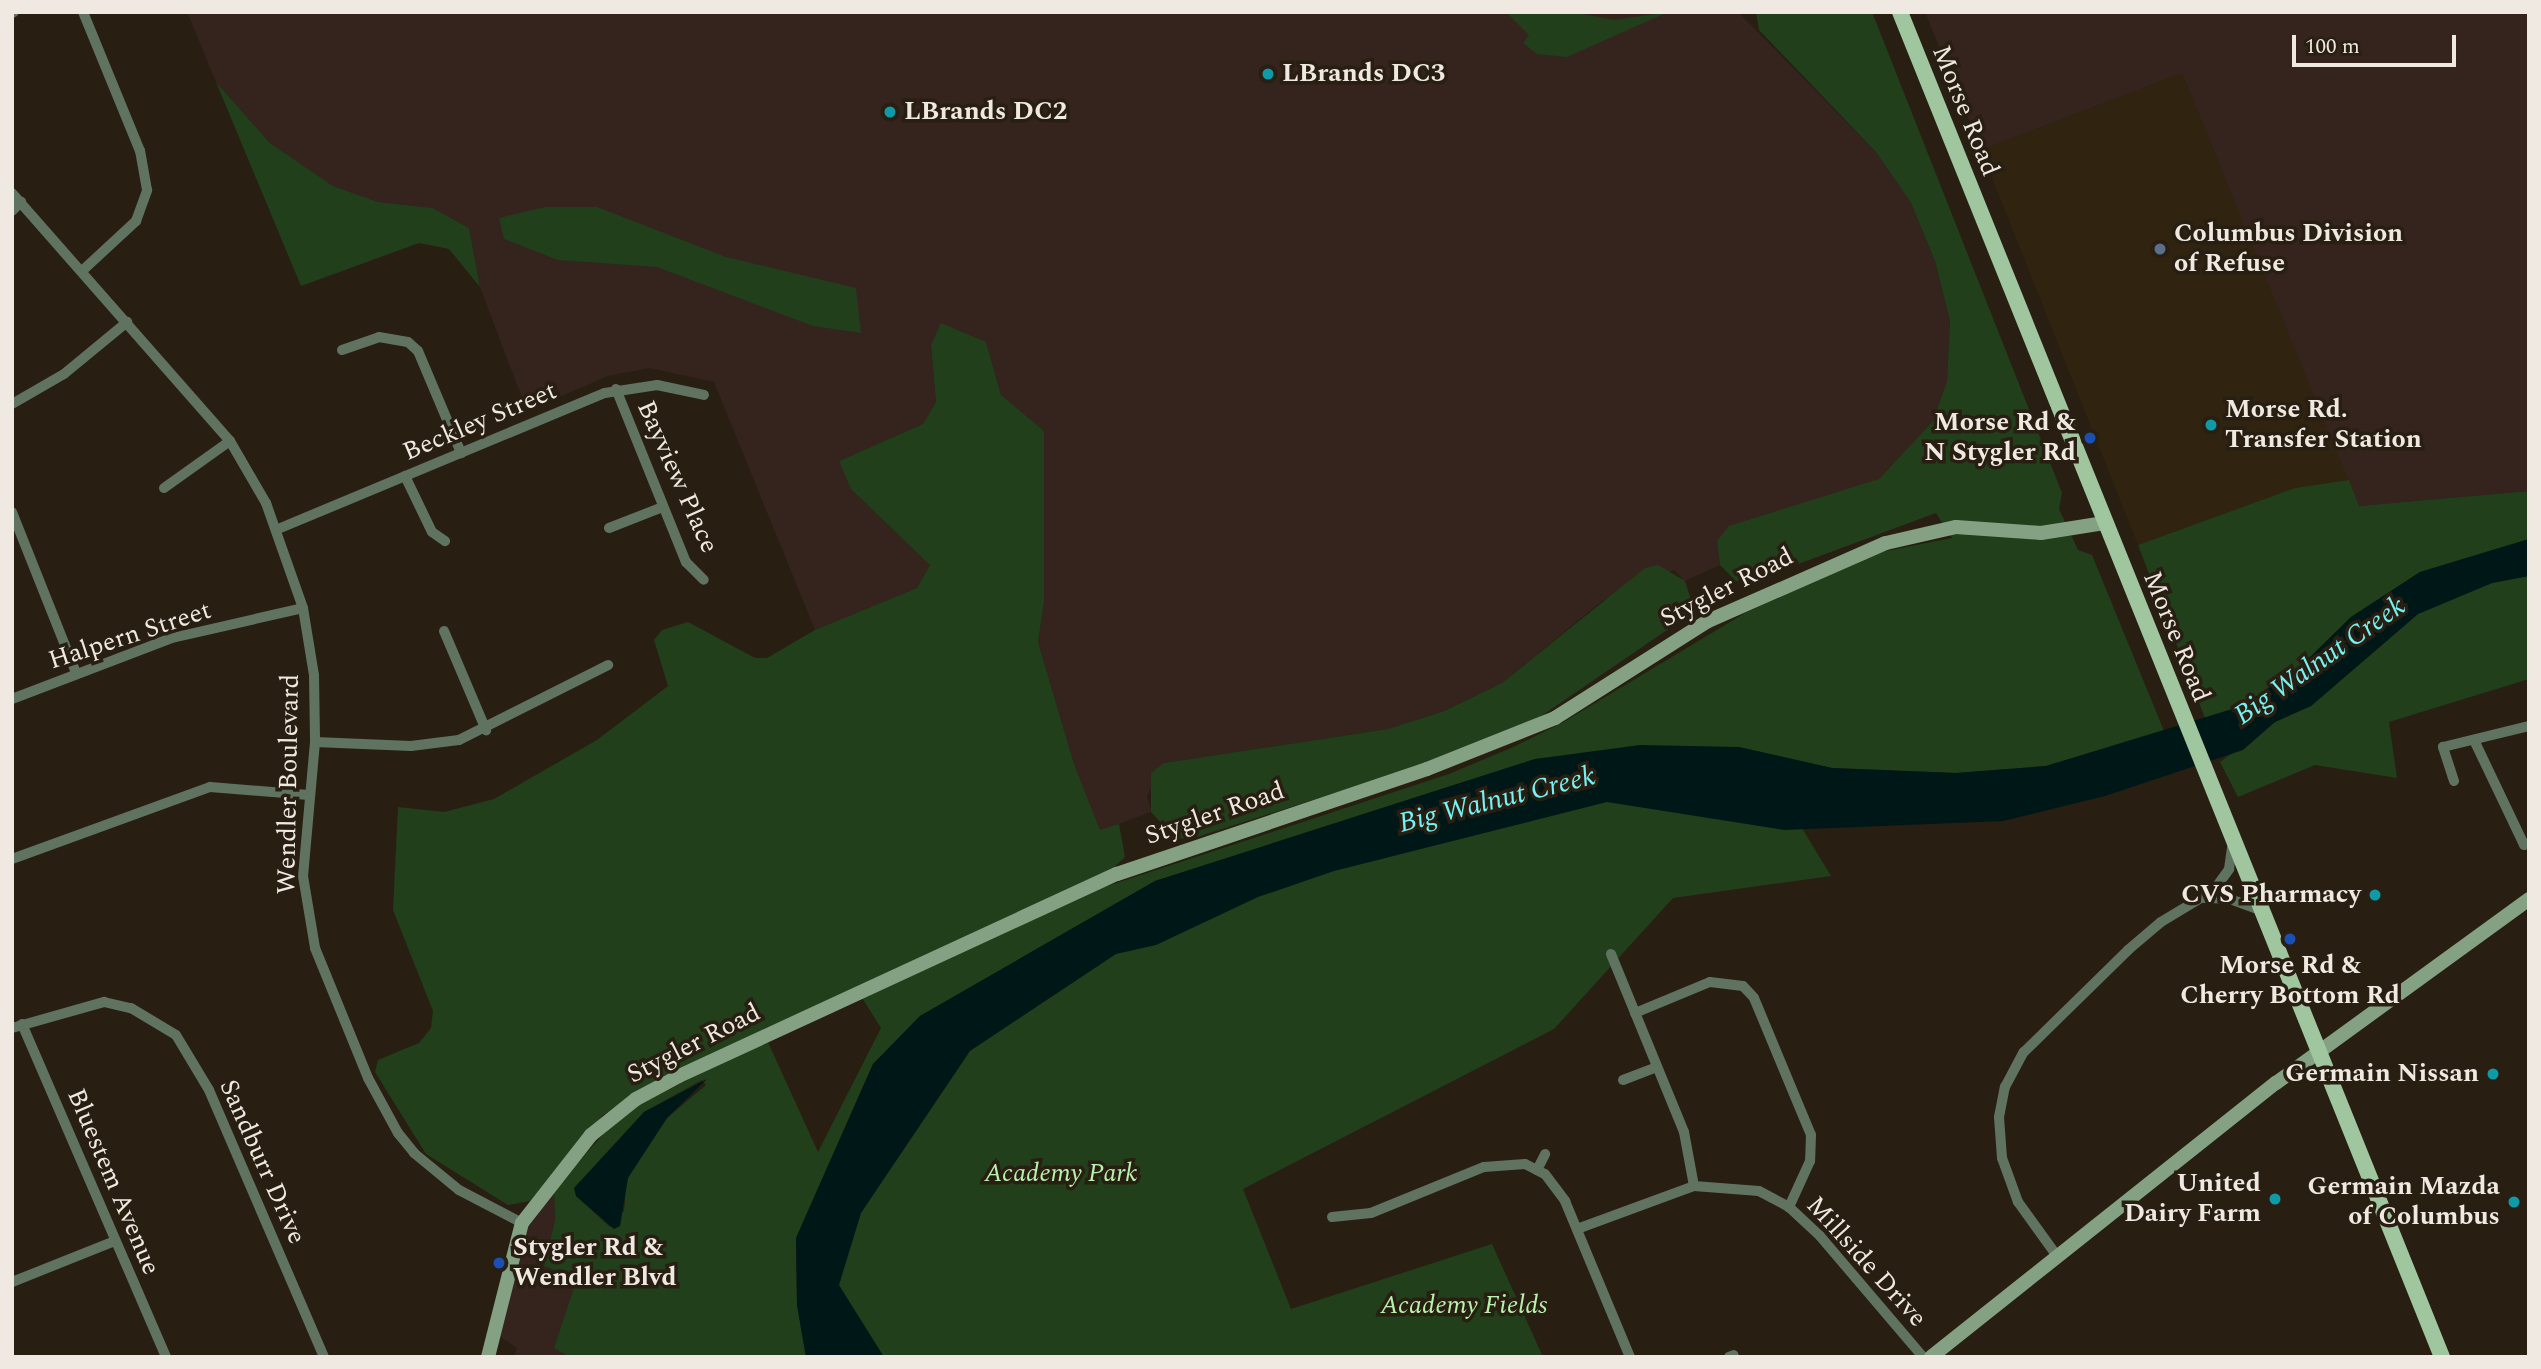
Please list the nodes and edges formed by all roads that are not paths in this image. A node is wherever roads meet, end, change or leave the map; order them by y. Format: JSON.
{"nodes":[{"id":1,"x":83,"y":12,"type":"edge"},
{"id":2,"x":1899,"y":12,"type":"edge"},
{"id":3,"x":12,"y":193,"type":"edge"},
{"id":4,"x":21,"y":202,"type":"junction"},
{"id":5,"x":12,"y":211,"type":"edge"},
{"id":6,"x":82,"y":271,"type":"junction"},
{"id":7,"x":127,"y":322,"type":"junction"},
{"id":8,"x":342,"y":350,"type":"dead end"},
{"id":9,"x":617,"y":389,"type":"junction"},
{"id":10,"x":704,"y":395,"type":"dead end"},
{"id":11,"x":12,"y":404,"type":"edge"},
{"id":12,"x":230,"y":440,"type":"junction"},
{"id":13,"x":461,"y":453,"type":"junction"},
{"id":14,"x":405,"y":476,"type":"junction"},
{"id":15,"x":164,"y":488,"type":"dead end"},
{"id":16,"x":663,"y":507,"type":"junction"},
{"id":17,"x":12,"y":512,"type":"edge"},
{"id":18,"x":2104,"y":523,"type":"junction"},
{"id":19,"x":609,"y":528,"type":"dead end"},
{"id":20,"x":278,"y":530,"type":"junction"},
{"id":21,"x":16,"y":536,"type":"edge"},
{"id":22,"x":445,"y":541,"type":"dead end"},
{"id":23,"x":704,"y":580,"type":"dead end"},
{"id":24,"x":303,"y":608,"type":"junction"},
{"id":25,"x":444,"y":631,"type":"dead end"},
{"id":26,"x":608,"y":665,"type":"dead end"},
{"id":27,"x":76,"y":673,"type":"junction"},
{"id":28,"x":12,"y":699,"type":"edge"},
{"id":29,"x":2529,"y":726,"type":"edge"},
{"id":30,"x":486,"y":730,"type":"junction"},
{"id":31,"x":2474,"y":740,"type":"junction"},
{"id":32,"x":315,"y":742,"type":"junction"},
{"id":33,"x":2455,"y":781,"type":"dead end"},
{"id":34,"x":309,"y":794,"type":"junction"},
{"id":35,"x":2232,"y":843,"type":"junction"},
{"id":36,"x":2529,"y":843,"type":"edge"},
{"id":37,"x":12,"y":859,"type":"edge"},
{"id":38,"x":2204,"y":898,"type":"junction"},
{"id":39,"x":2529,"y":899,"type":"edge"},
{"id":40,"x":2260,"y":910,"type":"junction"},
{"id":41,"x":1611,"y":954,"type":"dead end"},
{"id":42,"x":1635,"y":1013,"type":"junction"},
{"id":43,"x":17,"y":1026,"type":"edge"},
{"id":44,"x":2319,"y":1052,"type":"junction"},
{"id":45,"x":1657,"y":1067,"type":"junction"},
{"id":46,"x":1623,"y":1080,"type":"dead end"},
{"id":47,"x":1545,"y":1154,"type":"dead end"},
{"id":48,"x":1537,"y":1170,"type":"junction"},
{"id":49,"x":1695,"y":1186,"type":"junction"},
{"id":50,"x":1789,"y":1207,"type":"junction"},
{"id":51,"x":1332,"y":1217,"type":"dead end"},
{"id":52,"x":522,"y":1223,"type":"junction"},
{"id":53,"x":1577,"y":1229,"type":"junction"},
{"id":54,"x":115,"y":1241,"type":"junction"},
{"id":55,"x":2057,"y":1256,"type":"junction"},
{"id":56,"x":12,"y":1282,"type":"edge"},
{"id":57,"x":166,"y":1357,"type":"edge"},
{"id":58,"x":324,"y":1357,"type":"edge"},
{"id":59,"x":488,"y":1357,"type":"edge"},
{"id":60,"x":1630,"y":1357,"type":"edge"},
{"id":61,"x":1923,"y":1357,"type":"edge"},
{"id":62,"x":1931,"y":1357,"type":"edge"},
{"id":63,"x":2442,"y":1357,"type":"edge"}],
"edges":[{"from":1,"to":6,"type":"street"},
{"from":2,"to":18,"type":"main road","name":"Morse Road"},
{"from":3,"to":4,"type":"street","name":"Wendler Boulevard"},
{"from":4,"to":5,"type":"street"},
{"from":4,"to":6,"type":"street","name":"Wendler Boulevard"},
{"from":6,"to":7,"type":"street","name":"Wendler Boulevard"},
{"from":7,"to":11,"type":"street"},
{"from":7,"to":12,"type":"street","name":"Wendler Boulevard"},
{"from":8,"to":13,"type":"street"},
{"from":9,"to":10,"type":"street","name":"Beckley Street"},
{"from":9,"to":13,"type":"street","name":"Beckley Street"},
{"from":9,"to":16,"type":"street","name":"Bayview Place"},
{"from":12,"to":15,"type":"street"},
{"from":12,"to":20,"type":"street","name":"Wendler Boulevard"},
{"from":13,"to":14,"type":"street","name":"Beckley Street"},
{"from":14,"to":20,"type":"street","name":"Beckley Street"},
{"from":14,"to":22,"type":"street"},
{"from":16,"to":19,"type":"street"},
{"from":16,"to":23,"type":"street","name":"Bayview Place"},
{"from":17,"to":21,"type":"street"},
{"from":18,"to":35,"type":"main road","name":"Morse Road"},
{"from":18,"to":52,"type":"main road","name":"Stygler Road"},
{"from":20,"to":24,"type":"street","name":"Wendler Boulevard"},
{"from":21,"to":27,"type":"street"},
{"from":24,"to":27,"type":"street","name":"Halpern Street"},
{"from":24,"to":32,"type":"street","name":"Wendler Boulevard"},
{"from":25,"to":30,"type":"street"},
{"from":26,"to":30,"type":"street"},
{"from":27,"to":28,"type":"street","name":"Halpern Street"},
{"from":29,"to":31,"type":"street"},
{"from":30,"to":32,"type":"street"},
{"from":31,"to":33,"type":"street"},
{"from":31,"to":36,"type":"street"},
{"from":32,"to":34,"type":"street","name":"Wendler Boulevard"},
{"from":34,"to":37,"type":"street"},
{"from":34,"to":52,"type":"street","name":"Wendler Boulevard"},
{"from":35,"to":38,"type":"street"},
{"from":35,"to":40,"type":"main road","name":"Morse Road"},
{"from":38,"to":40,"type":"street"},
{"from":38,"to":55,"type":"street"},
{"from":39,"to":44,"type":"main road"},
{"from":40,"to":44,"type":"main road","name":"Morse Road"},
{"from":41,"to":42,"type":"street"},
{"from":42,"to":45,"type":"street"},
{"from":42,"to":50,"type":"street"},
{"from":43,"to":54,"type":"street","name":"Bluestem Avenue"},
{"from":43,"to":58,"type":"street","name":"Sandburr Drive"},
{"from":44,"to":55,"type":"main road"},
{"from":44,"to":63,"type":"main road","name":"Morse Road"},
{"from":45,"to":46,"type":"street"},
{"from":45,"to":49,"type":"street"},
{"from":47,"to":48,"type":"street"},
{"from":48,"to":51,"type":"street"},
{"from":48,"to":53,"type":"street"},
{"from":49,"to":50,"type":"street","name":"Millside Drive"},
{"from":49,"to":53,"type":"street","name":"Millside Drive"},
{"from":50,"to":61,"type":"street","name":"Millside Drive"},
{"from":52,"to":59,"type":"main road","name":"Stygler Road"},
{"from":53,"to":60,"type":"street"},
{"from":54,"to":56,"type":"street"},
{"from":54,"to":57,"type":"street","name":"Bluestem Avenue"},
{"from":55,"to":62,"type":"main road"}]}
